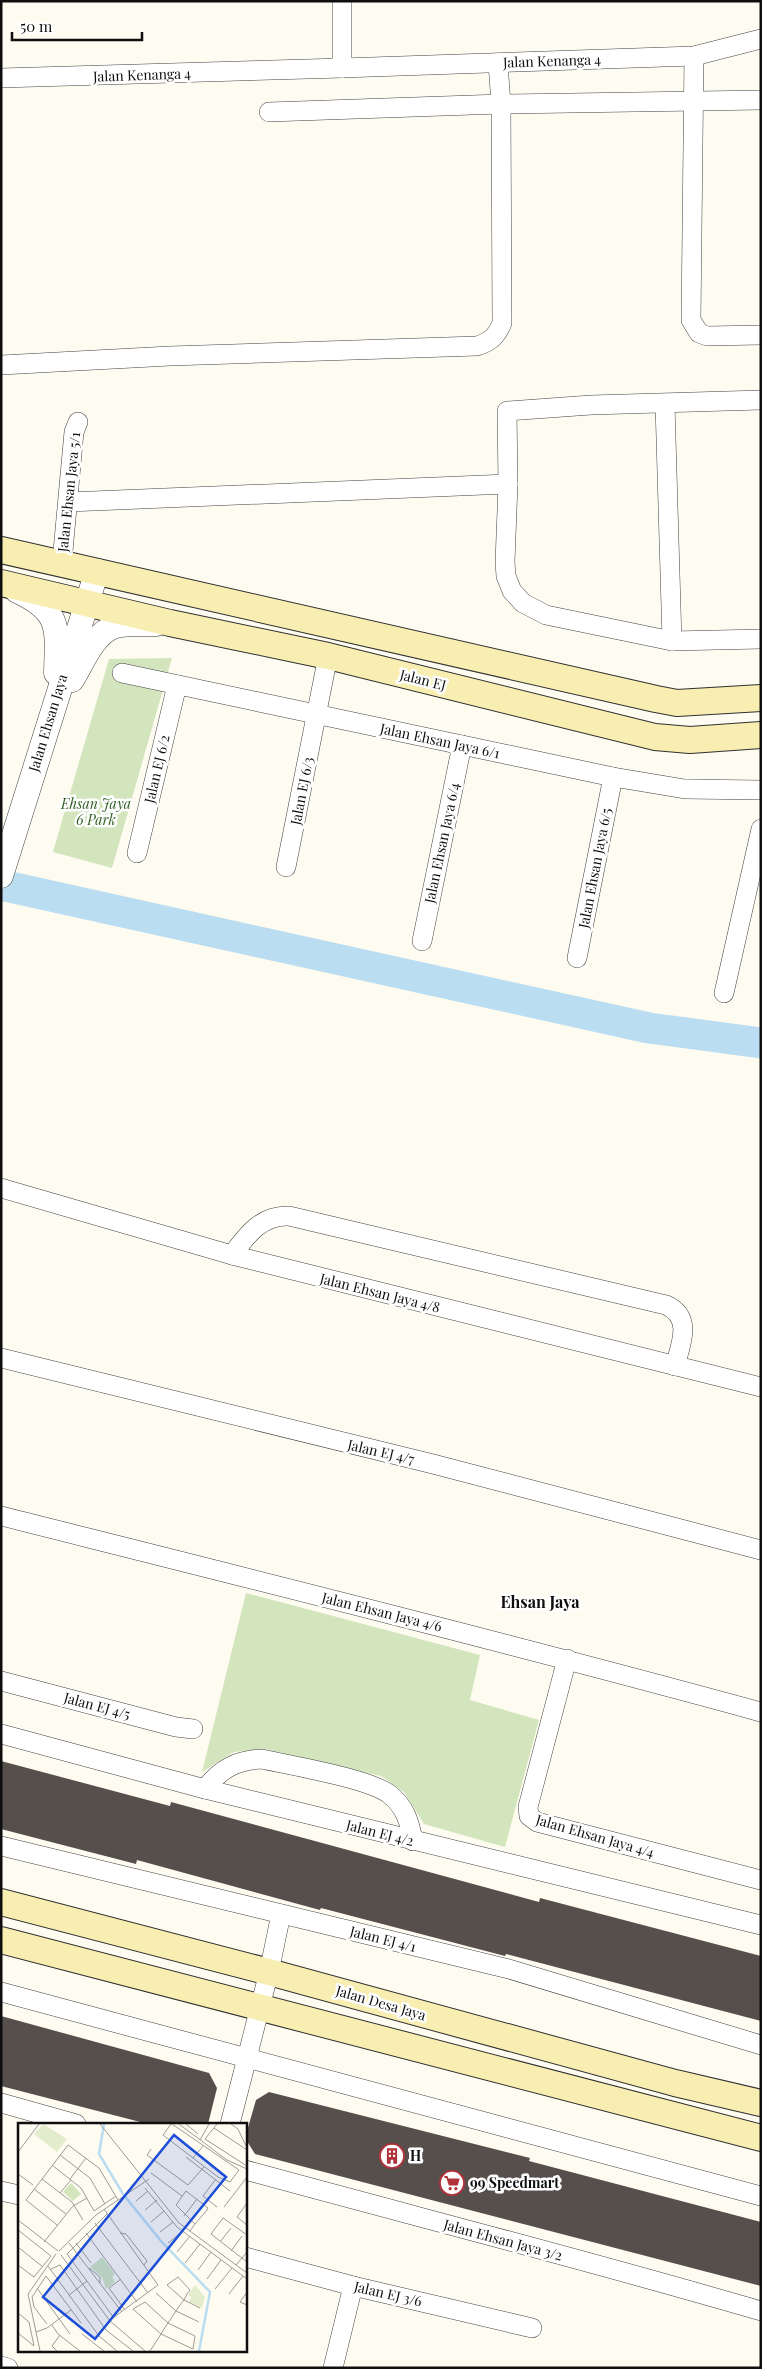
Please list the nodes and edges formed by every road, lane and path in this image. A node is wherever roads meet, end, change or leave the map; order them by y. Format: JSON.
{"nodes":[{"id":1,"x":342,"y":1,"type":"edge"},
{"id":2,"x":761,"y":39,"type":"edge"},
{"id":3,"x":694,"y":56,"type":"junction"},
{"id":4,"x":498,"y":63,"type":"junction"},
{"id":5,"x":342,"y":68,"type":"junction"},
{"id":6,"x":1,"y":78,"type":"edge"},
{"id":7,"x":761,"y":100,"type":"edge"},
{"id":8,"x":694,"y":102,"type":"junction"},
{"id":9,"x":501,"y":104,"type":"junction"},
{"id":10,"x":269,"y":112,"type":"dead end"},
{"id":11,"x":761,"y":335,"type":"edge"},
{"id":12,"x":1,"y":365,"type":"edge"},
{"id":13,"x":761,"y":400,"type":"edge"},
{"id":14,"x":665,"y":404,"type":"junction"},
{"id":15,"x":78,"y":422,"type":"dead end"},
{"id":16,"x":508,"y":484,"type":"junction"},
{"id":17,"x":68,"y":502,"type":"junction"},
{"id":18,"x":1,"y":550,"type":"edge"},
{"id":19,"x":62,"y":562,"type":"junction"},
{"id":20,"x":97,"y":572,"type":"junction"},
{"id":21,"x":1,"y":583,"type":"edge"},
{"id":22,"x":87,"y":602,"type":"junction"},
{"id":23,"x":170,"y":624,"type":"junction"},
{"id":24,"x":761,"y":639,"type":"edge"},
{"id":25,"x":672,"y":641,"type":"junction"},
{"id":26,"x":328,"y":656,"type":"junction"},
{"id":27,"x":122,"y":673,"type":"dead end"},
{"id":28,"x":177,"y":685,"type":"junction"},
{"id":29,"x":761,"y":698,"type":"edge"},
{"id":30,"x":53,"y":708,"type":"junction"},
{"id":31,"x":317,"y":715,"type":"junction"},
{"id":32,"x":761,"y":735,"type":"edge"},
{"id":33,"x":462,"y":745,"type":"junction"},
{"id":34,"x":613,"y":777,"type":"junction"},
{"id":35,"x":761,"y":790,"type":"edge"},
{"id":36,"x":761,"y":828,"type":"edge"},
{"id":37,"x":137,"y":853,"type":"dead end"},
{"id":38,"x":286,"y":867,"type":"dead end"},
{"id":39,"x":1,"y":876,"type":"edge"},
{"id":40,"x":422,"y":941,"type":"dead end"},
{"id":41,"x":577,"y":958,"type":"dead end"},
{"id":42,"x":724,"y":993,"type":"dead end"},
{"id":43,"x":1,"y":1188,"type":"edge"},
{"id":44,"x":232,"y":1255,"type":"junction"},
{"id":45,"x":1,"y":1358,"type":"edge"},
{"id":46,"x":675,"y":1366,"type":"junction"},
{"id":47,"x":761,"y":1387,"type":"edge"},
{"id":48,"x":1,"y":1516,"type":"edge"},
{"id":49,"x":761,"y":1550,"type":"edge"},
{"id":50,"x":567,"y":1659,"type":"junction"},
{"id":51,"x":1,"y":1681,"type":"edge"},
{"id":52,"x":761,"y":1712,"type":"edge"},
{"id":53,"x":193,"y":1729,"type":"dead end"},
{"id":54,"x":1,"y":1734,"type":"edge"},
{"id":55,"x":205,"y":1789,"type":"junction"},
{"id":56,"x":413,"y":1841,"type":"junction"},
{"id":57,"x":1,"y":1846,"type":"edge"},
{"id":58,"x":761,"y":1880,"type":"edge"},
{"id":59,"x":1,"y":1902,"type":"edge"},
{"id":60,"x":31,"y":1910,"type":"junction"},
{"id":61,"x":281,"y":1914,"type":"junction"},
{"id":62,"x":761,"y":1925,"type":"edge"},
{"id":63,"x":10,"y":1942,"type":"edge"},
{"id":64,"x":269,"y":1972,"type":"junction"},
{"id":65,"x":1,"y":1992,"type":"edge"},
{"id":66,"x":260,"y":2008,"type":"junction"},
{"id":67,"x":761,"y":2045,"type":"edge"},
{"id":68,"x":247,"y":2058,"type":"junction"},
{"id":69,"x":761,"y":2102,"type":"edge"},
{"id":70,"x":1,"y":2103,"type":"edge"},
{"id":71,"x":72,"y":2123,"type":"edge"},
{"id":72,"x":230,"y":2123,"type":"edge"},
{"id":73,"x":761,"y":2138,"type":"edge"},
{"id":74,"x":246,"y":2170,"type":"edge"},
{"id":75,"x":1,"y":2190,"type":"edge"},
{"id":76,"x":18,"y":2195,"type":"edge"},
{"id":77,"x":761,"y":2196,"type":"edge"},
{"id":78,"x":246,"y":2257,"type":"edge"},
{"id":79,"x":353,"y":2286,"type":"junction"},
{"id":80,"x":761,"y":2310,"type":"edge"},
{"id":81,"x":532,"y":2328,"type":"dead end"},
{"id":82,"x":1,"y":2366,"type":"edge"},
{"id":83,"x":8,"y":2368,"type":"edge"},
{"id":84,"x":333,"y":2368,"type":"edge"}],
"edges":[{"from":1,"to":5,"type":"street"},
{"from":2,"to":3,"type":"street","name":"Jalan Kenanga 4"},
{"from":3,"to":4,"type":"street","name":"Jalan Kenanga 4"},
{"from":3,"to":8,"type":"street"},
{"from":4,"to":5,"type":"street","name":"Jalan Kenanga 4"},
{"from":4,"to":9,"type":"street"},
{"from":5,"to":6,"type":"street","name":"Jalan Kenanga 4"},
{"from":7,"to":8,"type":"street"},
{"from":8,"to":9,"type":"street"},
{"from":8,"to":11,"type":"street"},
{"from":9,"to":10,"type":"street"},
{"from":9,"to":12,"type":"street"},
{"from":13,"to":14,"type":"street"},
{"from":14,"to":16,"type":"street"},
{"from":14,"to":25,"type":"street"},
{"from":15,"to":17,"type":"street","name":"Jalan Ehsan Jaya 5/1"},
{"from":16,"to":17,"type":"street"},
{"from":16,"to":25,"type":"street"},
{"from":17,"to":19,"type":"street","name":"Jalan Ehsan Jaya 5/1"},
{"from":18,"to":19,"type":"main road"},
{"from":19,"to":20,"type":"main road"},
{"from":20,"to":22,"type":"street","name":"Jalan Ehsan Jaya"},
{"from":20,"to":29,"type":"main road"},
{"from":21,"to":22,"type":"main road","name":"Jalan EJ"},
{"from":21,"to":30,"type":"street"},
{"from":22,"to":23,"type":"main road","name":"Jalan EJ"},
{"from":22,"to":30,"type":"street","name":"Jalan Ehsan Jaya"},
{"from":23,"to":26,"type":"main road","name":"Jalan EJ"},
{"from":23,"to":30,"type":"street"},
{"from":24,"to":25,"type":"street"},
{"from":26,"to":31,"type":"street","name":"Jalan EJ 6/3"},
{"from":26,"to":32,"type":"main road","name":"Jalan EJ"},
{"from":27,"to":28,"type":"street","name":"Jalan Ehsan Jaya 6/1"},
{"from":28,"to":31,"type":"street","name":"Jalan Ehsan Jaya 6/1"},
{"from":28,"to":37,"type":"street","name":"Jalan EJ 6/2"},
{"from":30,"to":39,"type":"street","name":"Jalan Ehsan Jaya"},
{"from":31,"to":33,"type":"street","name":"Jalan Ehsan Jaya 6/1"},
{"from":31,"to":38,"type":"street","name":"Jalan EJ 6/3"},
{"from":33,"to":34,"type":"street","name":"Jalan Ehsan Jaya 6/1"},
{"from":33,"to":40,"type":"street","name":"Jalan Ehsan Jaya 6/4"},
{"from":34,"to":35,"type":"street","name":"Jalan Ehsan Jaya 6/1"},
{"from":34,"to":41,"type":"street","name":"Jalan Ehsan Jaya 6/5"},
{"from":36,"to":42,"type":"street"},
{"from":43,"to":44,"type":"street","name":"Jalan Ehsan Jaya 4/8"},
{"from":44,"to":46,"type":"street","name":"Jalan Ehsan Jaya 4/8"},
{"from":44,"to":46,"type":"street"},
{"from":45,"to":49,"type":"street","name":"Jalan EJ 4/7"},
{"from":46,"to":47,"type":"street","name":"Jalan Ehsan Jaya 4/8"},
{"from":48,"to":50,"type":"street","name":"Jalan Ehsan Jaya 4/6"},
{"from":50,"to":52,"type":"street","name":"Jalan Ehsan Jaya 4/6"},
{"from":50,"to":58,"type":"street","name":"Jalan Ehsan Jaya 4/4"},
{"from":51,"to":53,"type":"street","name":"Jalan EJ 4/5"},
{"from":54,"to":55,"type":"street","name":"Jalan EJ 4/2"},
{"from":55,"to":56,"type":"street","name":"Jalan EJ 4/2"},
{"from":55,"to":56,"type":"street"},
{"from":56,"to":62,"type":"street","name":"Jalan EJ 4/2"},
{"from":57,"to":61,"type":"street","name":"Jalan EJ 4/1"},
{"from":59,"to":60,"type":"main road","name":"Jalan Desa Jaya"},
{"from":60,"to":63,"type":"main road"},
{"from":60,"to":64,"type":"main road","name":"Jalan Desa Jaya"},
{"from":61,"to":64,"type":"street"},
{"from":61,"to":67,"type":"street","name":"Jalan EJ 4/1"},
{"from":63,"to":66,"type":"main road"},
{"from":64,"to":66,"type":"street"},
{"from":64,"to":69,"type":"main road","name":"Jalan Desa Jaya"},
{"from":65,"to":68,"type":"street"},
{"from":66,"to":68,"type":"street"},
{"from":66,"to":73,"type":"main road"},
{"from":68,"to":72,"type":"street"},
{"from":68,"to":77,"type":"street"},
{"from":70,"to":71,"type":"street"},
{"from":74,"to":80,"type":"street","name":"Jalan Ehsan Jaya 3/2"},
{"from":75,"to":76,"type":"street"},
{"from":78,"to":79,"type":"street","name":"Jalan EJ 3/6"},
{"from":79,"to":81,"type":"street","name":"Jalan EJ 3/6"},
{"from":79,"to":84,"type":"street"},
{"from":82,"to":83,"type":"street"}]}
